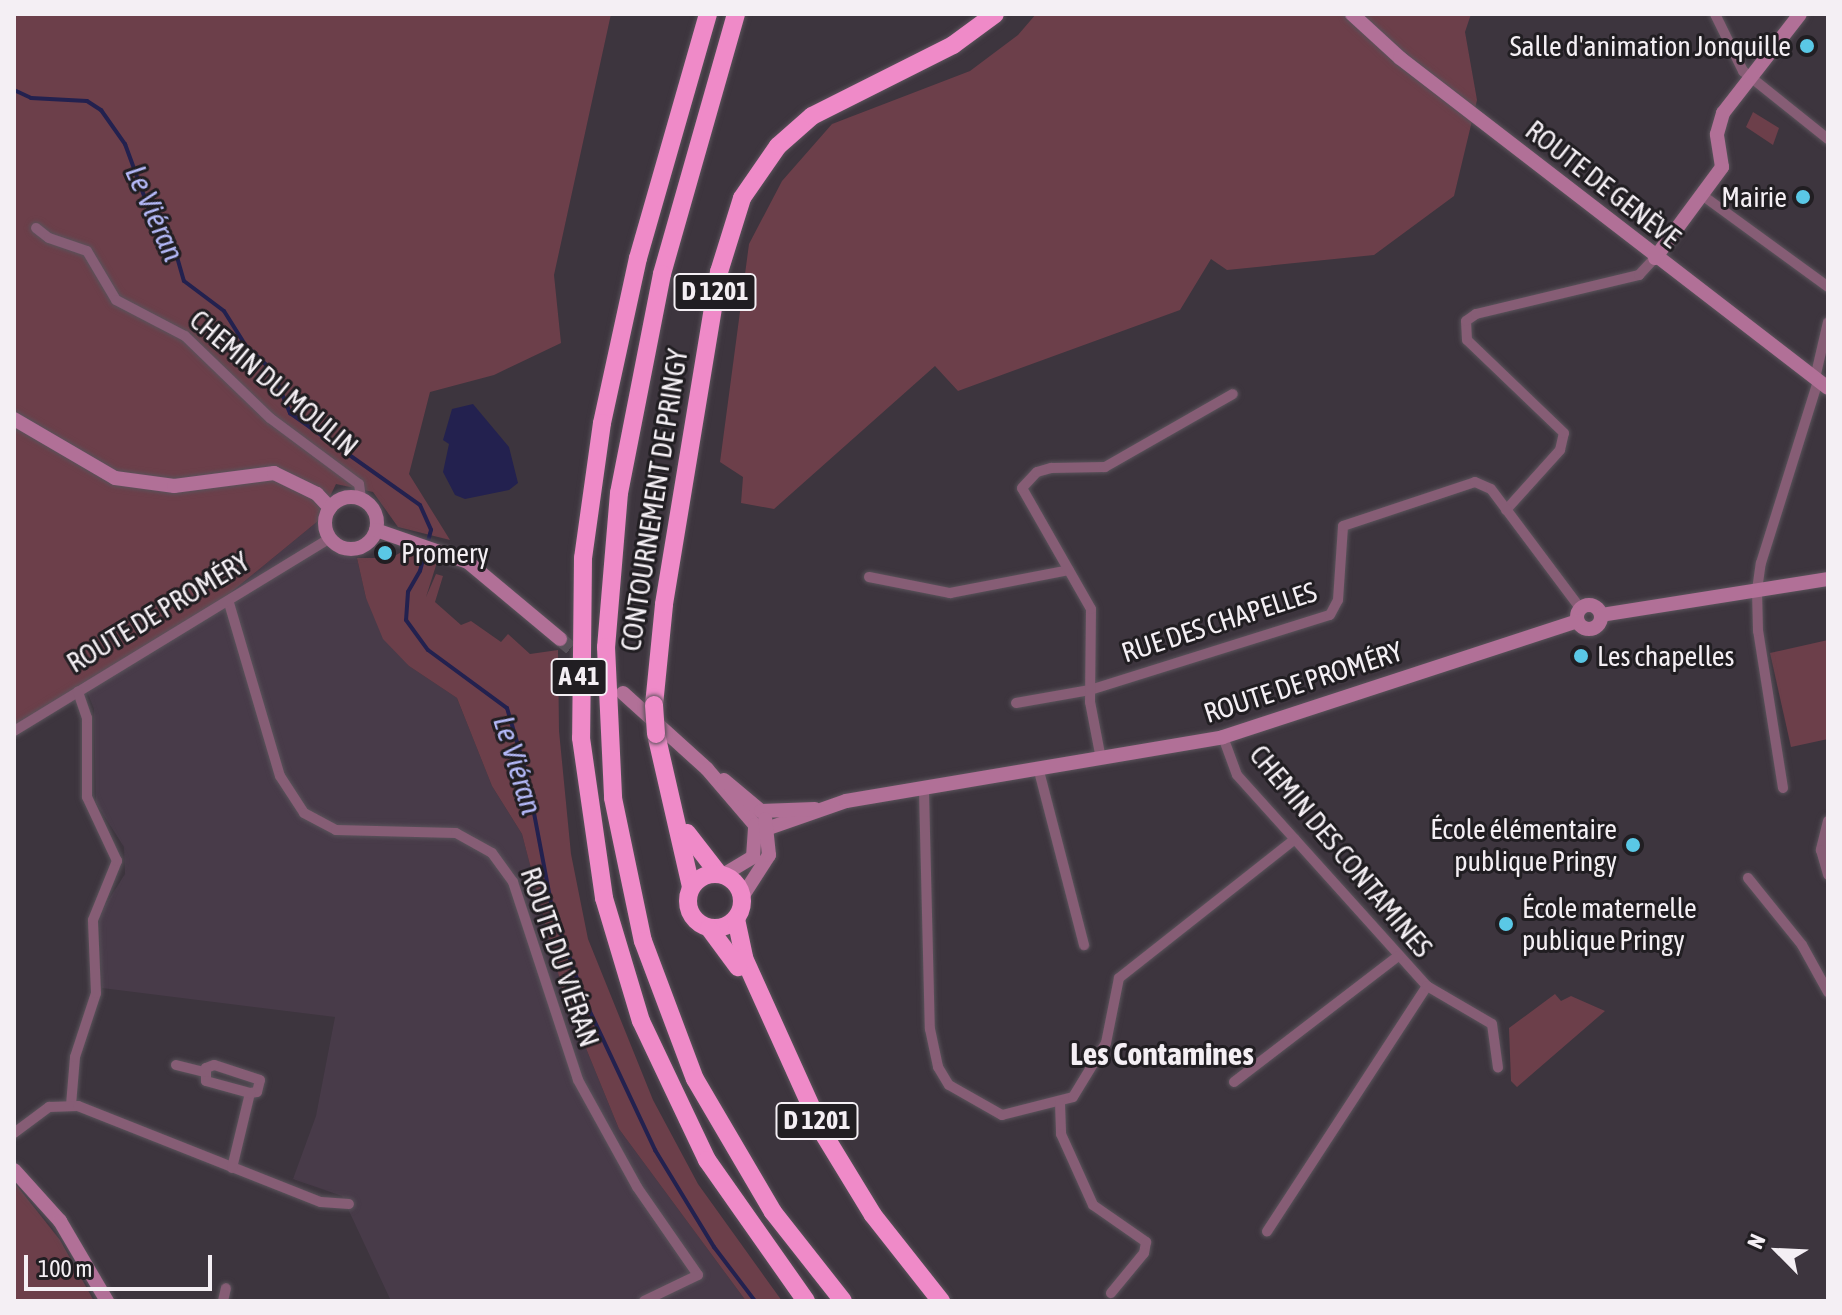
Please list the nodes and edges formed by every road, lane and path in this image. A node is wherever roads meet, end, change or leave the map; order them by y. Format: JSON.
{"nodes":[{"id":1,"x":708,"y":14,"type":"edge"},
{"id":2,"x":736,"y":14,"type":"edge"},
{"id":3,"x":995,"y":14,"type":"edge"},
{"id":4,"x":1352,"y":14,"type":"edge"},
{"id":5,"x":1715,"y":14,"type":"edge"},
{"id":6,"x":1800,"y":14,"type":"edge"},
{"id":7,"x":1751,"y":77,"type":"junction"},
{"id":8,"x":1828,"y":139,"type":"edge"},
{"id":9,"x":1702,"y":195,"type":"junction"},
{"id":10,"x":36,"y":228,"type":"dead end"},
{"id":11,"x":1655,"y":258,"type":"junction"},
{"id":12,"x":1828,"y":287,"type":"edge"},
{"id":13,"x":1828,"y":322,"type":"edge"},
{"id":14,"x":1820,"y":382,"type":"edge"},
{"id":15,"x":1233,"y":394,"type":"dead end"},
{"id":16,"x":14,"y":419,"type":"edge"},
{"id":17,"x":361,"y":499,"type":"junction"},
{"id":18,"x":330,"y":508,"type":"junction"},
{"id":19,"x":1506,"y":510,"type":"junction"},
{"id":20,"x":376,"y":530,"type":"junction"},
{"id":21,"x":330,"y":538,"type":"junction"},
{"id":22,"x":1069,"y":570,"type":"junction"},
{"id":23,"x":869,"y":577,"type":"dead end"},
{"id":24,"x":1828,"y":579,"type":"edge"},
{"id":25,"x":1757,"y":590,"type":"junction"},
{"id":26,"x":229,"y":603,"type":"junction"},
{"id":27,"x":1578,"y":614,"type":"junction"},
{"id":28,"x":1601,"y":615,"type":"junction"},
{"id":29,"x":560,"y":639,"type":"tunnel mouth"},
{"id":30,"x":1090,"y":690,"type":"junction"},
{"id":31,"x":78,"y":692,"type":"junction"},
{"id":32,"x":623,"y":693,"type":"tunnel mouth"},
{"id":33,"x":1016,"y":703,"type":"dead end"},
{"id":34,"x":14,"y":731,"type":"edge"},
{"id":35,"x":1223,"y":737,"type":"junction"},
{"id":36,"x":1101,"y":759,"type":"junction"},
{"id":37,"x":1039,"y":771,"type":"junction"},
{"id":38,"x":1783,"y":788,"type":"dead end"},
{"id":39,"x":924,"y":791,"type":"junction"},
{"id":40,"x":669,"y":798,"type":"junction"},
{"id":41,"x":762,"y":821,"type":"junction"},
{"id":42,"x":1828,"y":821,"type":"edge"},
{"id":43,"x":1295,"y":839,"type":"junction"},
{"id":44,"x":720,"y":874,"type":"junction"},
{"id":45,"x":1828,"y":875,"type":"edge"},
{"id":46,"x":1748,"y":878,"type":"dead end"},
{"id":47,"x":691,"y":887,"type":"junction"},
{"id":48,"x":742,"y":897,"type":"junction"},
{"id":49,"x":736,"y":919,"type":"junction"},
{"id":50,"x":709,"y":928,"type":"junction"},
{"id":51,"x":1084,"y":945,"type":"dead end"},
{"id":52,"x":1398,"y":956,"type":"junction"},
{"id":53,"x":1427,"y":986,"type":"junction"},
{"id":54,"x":1828,"y":992,"type":"edge"},
{"id":55,"x":176,"y":1065,"type":"dead end"},
{"id":56,"x":1498,"y":1068,"type":"dead end"},
{"id":57,"x":205,"y":1072,"type":"junction"},
{"id":58,"x":1234,"y":1082,"type":"dead end"},
{"id":59,"x":250,"y":1093,"type":"junction"},
{"id":60,"x":1060,"y":1103,"type":"junction"},
{"id":61,"x":71,"y":1105,"type":"junction"},
{"id":62,"x":14,"y":1133,"type":"edge"},
{"id":63,"x":232,"y":1168,"type":"junction"},
{"id":64,"x":14,"y":1170,"type":"edge"},
{"id":65,"x":349,"y":1204,"type":"dead end"},
{"id":66,"x":1267,"y":1231,"type":"dead end"},
{"id":67,"x":226,"y":1288,"type":"dead end"},
{"id":68,"x":1111,"y":1293,"type":"dead end"},
{"id":69,"x":107,"y":1301,"type":"edge"},
{"id":70,"x":223,"y":1301,"type":"edge"},
{"id":71,"x":644,"y":1301,"type":"edge"},
{"id":72,"x":806,"y":1301,"type":"edge"},
{"id":73,"x":843,"y":1301,"type":"edge"},
{"id":74,"x":927,"y":1301,"type":"edge"},
{"id":75,"x":941,"y":1301,"type":"edge"}],
"edges":[{"from":1,"to":72,"type":"highway","number":"A 41"},
{"from":2,"to":73,"type":"highway","number":"A 41"},
{"from":3,"to":40,"type":"highway","name":"CONTOURNEMENT DE PRINGY","number":"D 1201","bridge":true},
{"from":4,"to":11,"type":"street","name":"ROUTE DE GENÈVE"},
{"from":5,"to":7,"type":"street"},
{"from":6,"to":7,"type":"street"},
{"from":7,"to":8,"type":"street"},
{"from":7,"to":9,"type":"street"},
{"from":9,"to":11,"type":"street"},
{"from":9,"to":12,"type":"street"},
{"from":10,"to":17,"type":"street","name":"CHEMIN DU MOULIN"},
{"from":11,"to":14,"type":"street","name":"ROUTE DE GENÈVE"},
{"from":11,"to":19,"type":"street"},
{"from":13,"to":14,"type":"street"},
{"from":14,"to":25,"type":"street"},
{"from":15,"to":22,"type":"street"},
{"from":16,"to":18,"type":"street"},
{"from":17,"to":18,"type":"street"},
{"from":17,"to":20,"type":"street"},
{"from":18,"to":21,"type":"street"},
{"from":19,"to":27,"type":"street","name":"RUE DES CHAPELLES"},
{"from":19,"to":30,"type":"street","name":"RUE DES CHAPELLES"},
{"from":20,"to":21,"type":"street"},
{"from":20,"to":29,"type":"street"},
{"from":21,"to":26,"type":"street","name":"ROUTE DE PROMÉRY"},
{"from":22,"to":23,"type":"street"},
{"from":22,"to":30,"type":"street"},
{"from":24,"to":25,"type":"street","name":"ROUTE DE PROMÉRY"},
{"from":25,"to":28,"type":"street","name":"ROUTE DE PROMÉRY"},
{"from":25,"to":38,"type":"street"},
{"from":26,"to":31,"type":"street","name":"ROUTE DE PROMÉRY"},
{"from":26,"to":71,"type":"street","name":"ROUTE DU VIÉRAN"},
{"from":27,"to":28,"type":"street","name":"ROUTE DE PROMÉRY"},
{"from":27,"to":28,"type":"street","name":"ROUTE DE PROMÉRY"},
{"from":27,"to":35,"type":"street","name":"ROUTE DE PROMÉRY"},
{"from":30,"to":33,"type":"street","name":"RUE DES CHAPELLES"},
{"from":30,"to":36,"type":"street"},
{"from":31,"to":34,"type":"street","name":"ROUTE DE PROMÉRY"},
{"from":31,"to":61,"type":"street"},
{"from":32,"to":41,"type":"street"},
{"from":35,"to":36,"type":"street","name":"ROUTE DE PROMÉRY"},
{"from":35,"to":43,"type":"street","name":"CHEMIN DES CONTAMINES"},
{"from":36,"to":37,"type":"street","name":"ROUTE DE PROMÉRY"},
{"from":37,"to":39,"type":"street","name":"ROUTE DE PROMÉRY"},
{"from":37,"to":51,"type":"street"},
{"from":39,"to":41,"type":"street","name":"ROUTE DE PROMÉRY"},
{"from":39,"to":60,"type":"street"},
{"from":40,"to":44,"type":"highway","name":"CONTOURNEMENT DE PRINGY","number":"D 1201"},
{"from":40,"to":47,"type":"highway","name":"CONTOURNEMENT DE PRINGY","number":"D 1201"},
{"from":41,"to":44,"type":"street"},
{"from":41,"to":48,"type":"street"},
{"from":42,"to":45,"type":"street"},
{"from":43,"to":52,"type":"street","name":"CHEMIN DES CONTAMINES"},
{"from":43,"to":60,"type":"street"},
{"from":44,"to":47,"type":"highway"},
{"from":44,"to":48,"type":"highway","name":"CONTOURNEMENT DE PRINGY","number":"D 1201"},
{"from":46,"to":54,"type":"street"},
{"from":47,"to":50,"type":"highway","name":"CONTOURNEMENT DE PRINGY","number":"D 1201"},
{"from":48,"to":49,"type":"highway","number":"D 1201"},
{"from":49,"to":50,"type":"highway"},
{"from":49,"to":75,"type":"highway","number":"D 1201"},
{"from":50,"to":74,"type":"highway","name":"CONTOURNEMENT DE PRINGY","number":"D 1201"},
{"from":52,"to":53,"type":"street","name":"CHEMIN DES CONTAMINES"},
{"from":52,"to":58,"type":"street"},
{"from":53,"to":56,"type":"street"},
{"from":53,"to":66,"type":"street","name":"CHEMIN DES CONTAMINES"},
{"from":55,"to":57,"type":"street"},
{"from":57,"to":59,"type":"street"},
{"from":57,"to":59,"type":"street"},
{"from":59,"to":63,"type":"street"},
{"from":60,"to":68,"type":"street"},
{"from":61,"to":62,"type":"street"},
{"from":61,"to":63,"type":"street"},
{"from":63,"to":65,"type":"street"},
{"from":64,"to":69,"type":"street"},
{"from":67,"to":70,"type":"street"}]}
